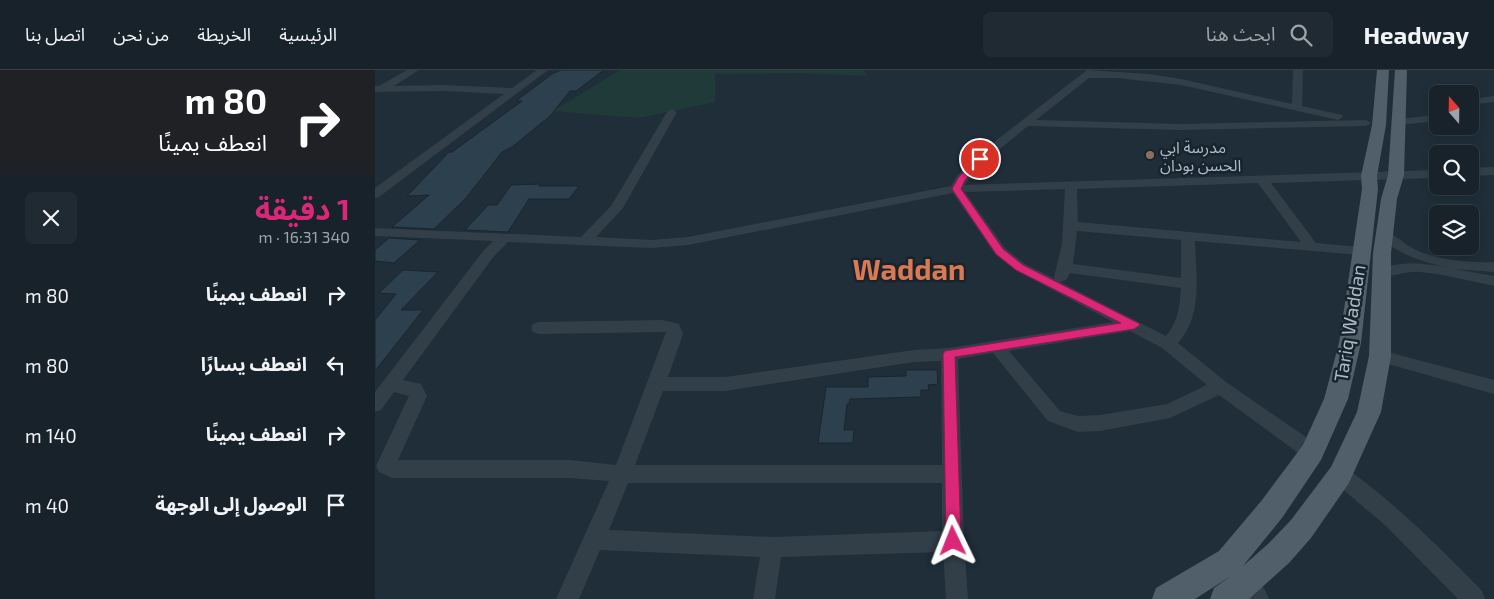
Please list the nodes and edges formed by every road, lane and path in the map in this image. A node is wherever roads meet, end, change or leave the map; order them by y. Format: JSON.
{"nodes":[{"id":1,"x":414,"y":70,"type":"edge"},
{"id":2,"x":543,"y":70,"type":"edge"},
{"id":3,"x":1298,"y":70,"type":"edge"},
{"id":4,"x":1383,"y":70,"type":"edge"},
{"id":5,"x":1401,"y":70,"type":"edge"},
{"id":6,"x":1089,"y":73,"type":"edge"},
{"id":7,"x":377,"y":90,"type":"edge"},
{"id":8,"x":514,"y":91,"type":"junction"},
{"id":9,"x":1494,"y":99,"type":"edge"},
{"id":10,"x":1479,"y":101,"type":"edge"},
{"id":11,"x":1297,"y":107,"type":"junction"},
{"id":12,"x":672,"y":112,"type":"dead end"},
{"id":13,"x":1429,"y":119,"type":"edge"},
{"id":14,"x":1027,"y":123,"type":"junction"},
{"id":15,"x":1381,"y":123,"type":"junction"},
{"id":16,"x":1494,"y":171,"type":"edge"},
{"id":17,"x":1479,"y":172,"type":"edge"},
{"id":18,"x":1429,"y":174,"type":"edge"},
{"id":19,"x":1396,"y":175,"type":"junction"},
{"id":20,"x":1369,"y":176,"type":"junction"},
{"id":21,"x":1261,"y":180,"type":"junction"},
{"id":22,"x":1071,"y":186,"type":"junction"},
{"id":23,"x":956,"y":189,"type":"junction"},
{"id":24,"x":375,"y":194,"type":"edge"},
{"id":25,"x":1072,"y":226,"type":"junction"},
{"id":26,"x":375,"y":232,"type":"edge"},
{"id":27,"x":1384,"y":235,"type":"junction"},
{"id":28,"x":1188,"y":236,"type":"junction"},
{"id":29,"x":503,"y":238,"type":"junction"},
{"id":30,"x":585,"y":242,"type":"junction"},
{"id":31,"x":1312,"y":248,"type":"junction"},
{"id":32,"x":1361,"y":251,"type":"junction"},
{"id":33,"x":1065,"y":268,"type":"junction"},
{"id":34,"x":1494,"y":268,"type":"edge"},
{"id":35,"x":1382,"y":272,"type":"junction"},
{"id":36,"x":1494,"y":281,"type":"edge"},
{"id":37,"x":1189,"y":284,"type":"junction"},
{"id":38,"x":1057,"y":287,"type":"junction"},
{"id":39,"x":1134,"y":325,"type":"junction"},
{"id":40,"x":539,"y":328,"type":"dead end"},
{"id":41,"x":1168,"y":344,"type":"junction"},
{"id":42,"x":996,"y":346,"type":"junction"},
{"id":43,"x":949,"y":354,"type":"junction"},
{"id":44,"x":1380,"y":356,"type":"junction"},
{"id":45,"x":656,"y":384,"type":"junction"},
{"id":46,"x":391,"y":385,"type":"junction"},
{"id":47,"x":1494,"y":387,"type":"edge"},
{"id":48,"x":1220,"y":388,"type":"junction"},
{"id":49,"x":375,"y":405,"type":"edge"},
{"id":50,"x":1312,"y":452,"type":"junction"},
{"id":51,"x":623,"y":474,"type":"junction"},
{"id":52,"x":951,"y":474,"type":"junction"},
{"id":53,"x":1340,"y":475,"type":"junction"},
{"id":54,"x":595,"y":540,"type":"junction"},
{"id":55,"x":953,"y":541,"type":"junction"},
{"id":56,"x":772,"y":547,"type":"junction"},
{"id":57,"x":1220,"y":568,"type":"junction"},
{"id":58,"x":1252,"y":591,"type":"edge"},
{"id":59,"x":1227,"y":598,"type":"edge"},
{"id":60,"x":567,"y":599,"type":"edge"},
{"id":61,"x":764,"y":599,"type":"edge"},
{"id":62,"x":957,"y":599,"type":"edge"},
{"id":63,"x":1167,"y":599,"type":"edge"},
{"id":64,"x":1474,"y":599,"type":"edge"}],
"edges":[{"from":1,"to":7,"type":"street"},
{"from":2,"to":8,"type":"street"},
{"from":3,"to":11,"type":"street"},
{"from":4,"to":15,"type":"main road","name":"Tariq Waddan"},
{"from":5,"to":15,"type":"main road","name":"Tariq Waddan"},
{"from":6,"to":11,"type":"street"},
{"from":6,"to":14,"type":"street"},
{"from":7,"to":8,"type":"street"},
{"from":8,"to":24,"type":"street"},
{"from":9,"to":10,"type":"street"},
{"from":11,"to":15,"type":"street"},
{"from":12,"to":30,"type":"street"},
{"from":13,"to":15,"type":"street"},
{"from":14,"to":15,"type":"street"},
{"from":14,"to":23,"type":"street"},
{"from":15,"to":19,"type":"main road","name":"Tariq Waddan"},
{"from":15,"to":20,"type":"main road","name":"Tariq Waddan"},
{"from":16,"to":17,"type":"street"},
{"from":18,"to":19,"type":"street"},
{"from":19,"to":20,"type":"street"},
{"from":19,"to":27,"type":"main road","name":"Tariq Waddan"},
{"from":20,"to":21,"type":"street"},
{"from":20,"to":32,"type":"main road","name":"Tariq Waddan"},
{"from":21,"to":22,"type":"street"},
{"from":21,"to":31,"type":"street"},
{"from":22,"to":23,"type":"street"},
{"from":22,"to":25,"type":"street"},
{"from":23,"to":30,"type":"street"},
{"from":23,"to":38,"type":"street"},
{"from":25,"to":28,"type":"street"},
{"from":25,"to":33,"type":"street"},
{"from":26,"to":29,"type":"street"},
{"from":27,"to":34,"type":"street"},
{"from":27,"to":35,"type":"main road","name":"Tariq Waddan"},
{"from":28,"to":31,"type":"street"},
{"from":28,"to":37,"type":"street"},
{"from":29,"to":30,"type":"street"},
{"from":29,"to":46,"type":"street"},
{"from":31,"to":32,"type":"street"},
{"from":32,"to":50,"type":"main road","name":"Tariq Waddan"},
{"from":33,"to":37,"type":"street"},
{"from":33,"to":38,"type":"street"},
{"from":35,"to":36,"type":"street"},
{"from":35,"to":44,"type":"main road","name":"Tariq Waddan"},
{"from":37,"to":41,"type":"street"},
{"from":38,"to":39,"type":"street"},
{"from":39,"to":41,"type":"street"},
{"from":39,"to":42,"type":"street"},
{"from":40,"to":45,"type":"street"},
{"from":41,"to":48,"type":"street"},
{"from":42,"to":43,"type":"street"},
{"from":42,"to":48,"type":"street"},
{"from":43,"to":45,"type":"street"},
{"from":43,"to":52,"type":"street"},
{"from":44,"to":47,"type":"street"},
{"from":44,"to":53,"type":"main road","name":"Tariq Waddan"},
{"from":45,"to":51,"type":"street"},
{"from":46,"to":49,"type":"street"},
{"from":46,"to":51,"type":"street"},
{"from":48,"to":50,"type":"street"},
{"from":50,"to":57,"type":"main road","name":"Tariq Waddan"},
{"from":51,"to":52,"type":"street"},
{"from":51,"to":54,"type":"street"},
{"from":52,"to":55,"type":"street"},
{"from":53,"to":58,"type":"main road","name":"Tariq Waddan"},
{"from":53,"to":64,"type":"street"},
{"from":54,"to":56,"type":"street"},
{"from":54,"to":60,"type":"street"},
{"from":55,"to":56,"type":"street"},
{"from":55,"to":62,"type":"street"},
{"from":56,"to":61,"type":"street"},
{"from":57,"to":58,"type":"street"},
{"from":57,"to":59,"type":"street"},
{"from":57,"to":63,"type":"main road","name":"Tariq Waddan"},
{"from":58,"to":59,"type":"main road","name":"Tariq Waddan"}]}
